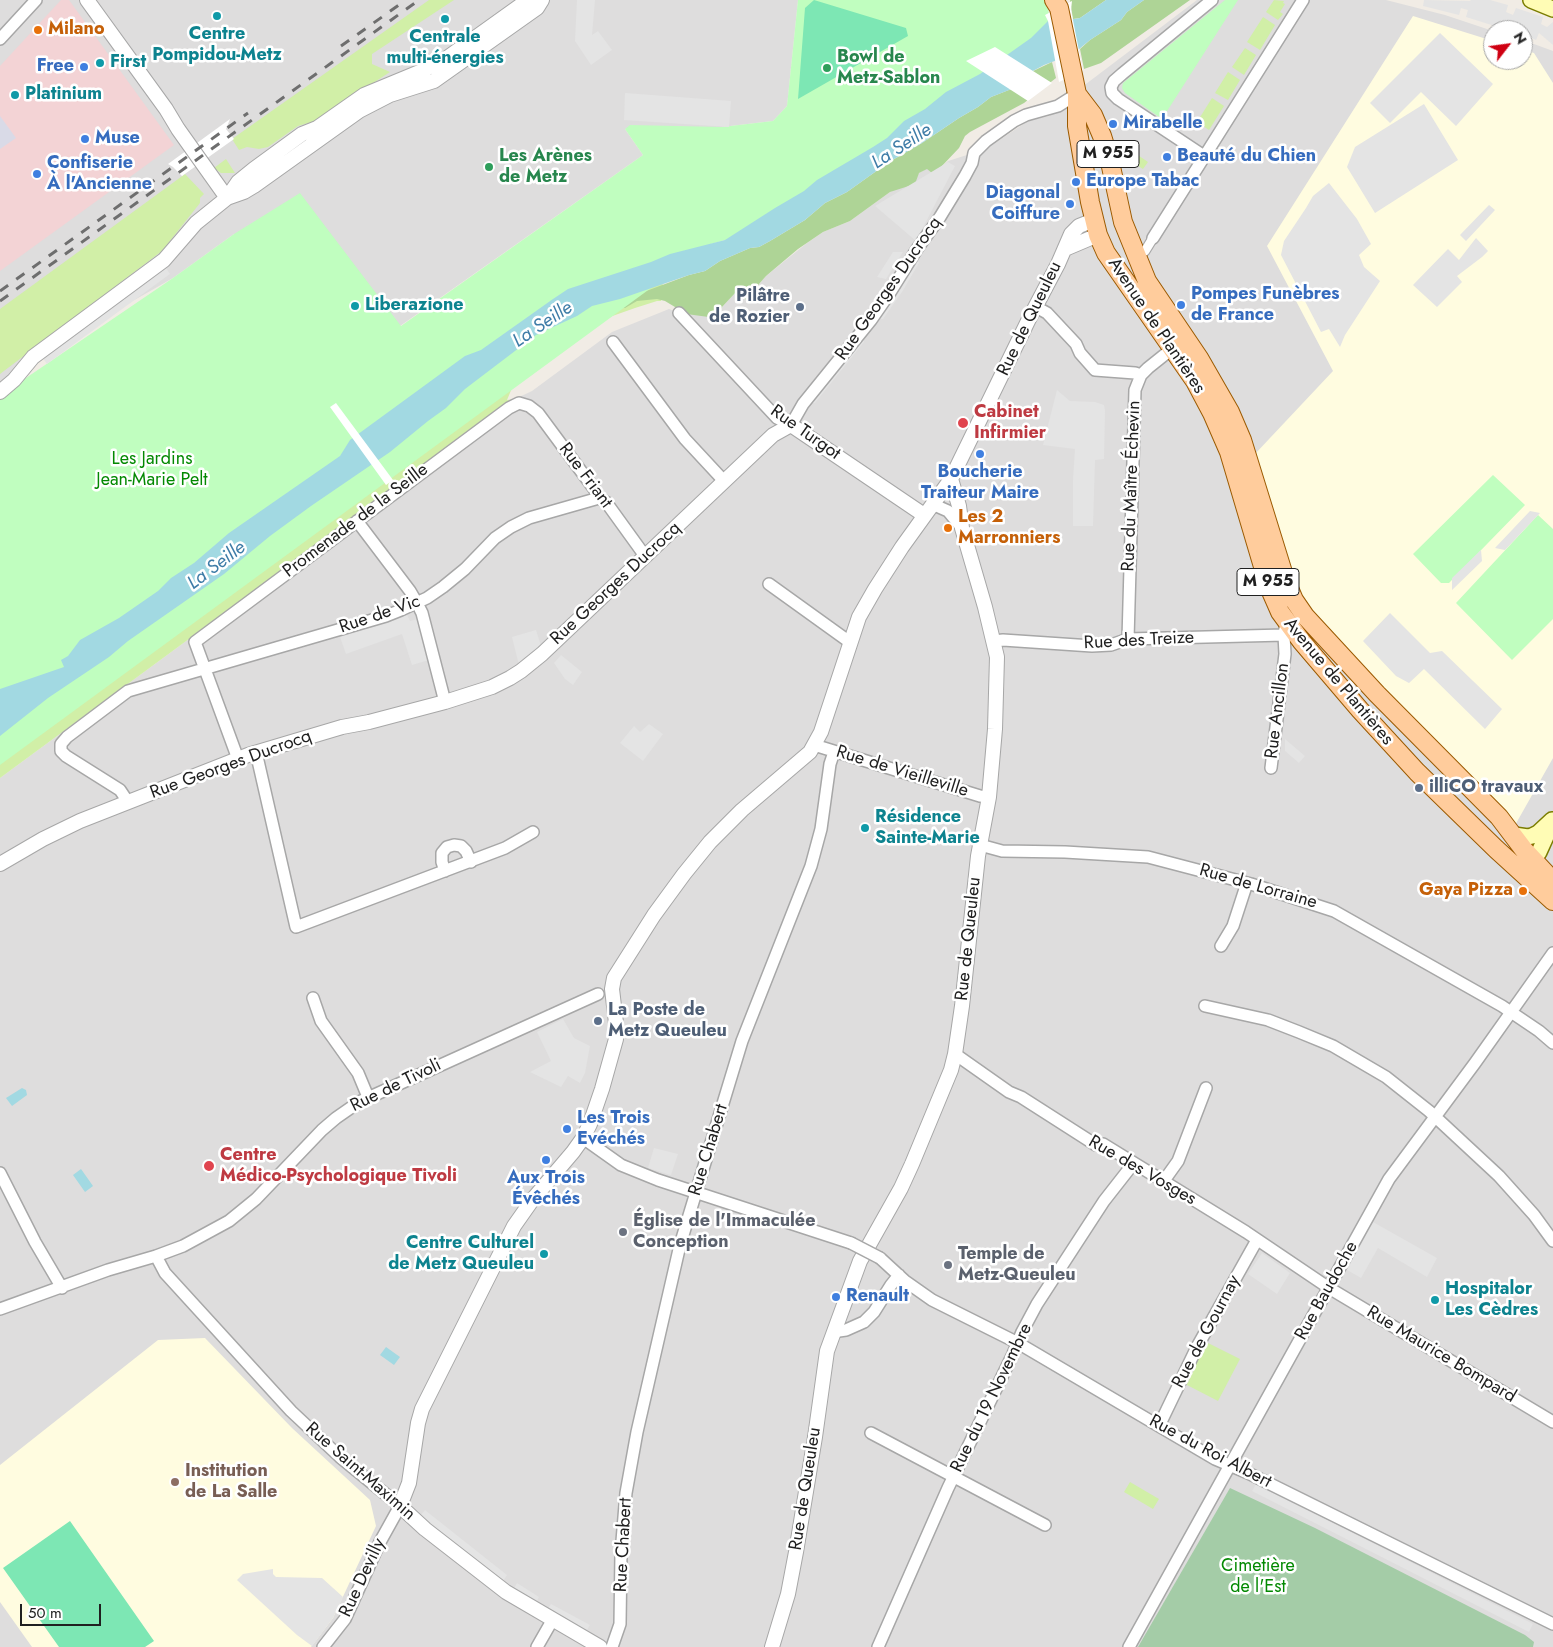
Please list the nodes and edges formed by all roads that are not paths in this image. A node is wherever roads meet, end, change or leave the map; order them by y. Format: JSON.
{"nodes":[{"id":1,"x":36,"y":0,"type":"edge"},
{"id":2,"x":87,"y":0,"type":"edge"},
{"id":3,"x":528,"y":0,"type":"edge"},
{"id":4,"x":542,"y":0,"type":"edge"},
{"id":5,"x":1212,"y":0,"type":"edge"},
{"id":6,"x":1303,"y":0,"type":"edge"},
{"id":7,"x":1530,"y":0,"type":"edge"},
{"id":8,"x":1058,"y":3,"type":"edge"},
{"id":9,"x":1553,"y":9,"type":"edge"},
{"id":10,"x":0,"y":38,"type":"edge"},
{"id":11,"x":1077,"y":94,"type":"junction"},
{"id":12,"x":1204,"y":156,"type":"junction"},
{"id":13,"x":227,"y":198,"type":"junction"},
{"id":14,"x":1123,"y":222,"type":"junction"},
{"id":15,"x":1096,"y":228,"type":"junction"},
{"id":16,"x":1153,"y":238,"type":"joint"},
{"id":17,"x":1136,"y":256,"type":"junction"},
{"id":18,"x":1036,"y":307,"type":"junction"},
{"id":19,"x":679,"y":313,"type":"dead end"},
{"id":20,"x":613,"y":342,"type":"dead end"},
{"id":21,"x":1173,"y":348,"type":"junction"},
{"id":22,"x":1141,"y":376,"type":"junction"},
{"id":23,"x":0,"y":392,"type":"edge"},
{"id":24,"x":519,"y":404,"type":"joint"},
{"id":25,"x":791,"y":424,"type":"junction"},
{"id":26,"x":952,"y":479,"type":"junction"},
{"id":27,"x":724,"y":481,"type":"junction"},
{"id":28,"x":599,"y":498,"type":"junction"},
{"id":29,"x":928,"y":510,"type":"junction"},
{"id":30,"x":357,"y":520,"type":"junction"},
{"id":31,"x":962,"y":528,"type":"junction"},
{"id":32,"x":645,"y":556,"type":"junction"},
{"id":33,"x":769,"y":584,"type":"dead end"},
{"id":34,"x":417,"y":603,"type":"junction"},
{"id":35,"x":1286,"y":630,"type":"junction"},
{"id":36,"x":1128,"y":639,"type":"junction"},
{"id":37,"x":994,"y":641,"type":"junction"},
{"id":38,"x":1302,"y":642,"type":"junction"},
{"id":39,"x":850,"y":643,"type":"junction"},
{"id":40,"x":1285,"y":654,"type":"junction"},
{"id":41,"x":206,"y":668,"type":"junction"},
{"id":42,"x":445,"y":702,"type":"junction"},
{"id":43,"x":814,"y":745,"type":"junction"},
{"id":44,"x":256,"y":752,"type":"junction"},
{"id":45,"x":834,"y":752,"type":"junction"},
{"id":46,"x":238,"y":759,"type":"junction"},
{"id":47,"x":1272,"y":768,"type":"dead end"},
{"id":48,"x":990,"y":797,"type":"junction"},
{"id":49,"x":128,"y":802,"type":"junction"},
{"id":50,"x":1553,"y":820,"type":"edge"},
{"id":51,"x":533,"y":832,"type":"dead end"},
{"id":52,"x":1514,"y":835,"type":"junction"},
{"id":53,"x":980,"y":845,"type":"junction"},
{"id":54,"x":471,"y":862,"type":"junction"},
{"id":55,"x":0,"y":864,"type":"edge"},
{"id":56,"x":1528,"y":867,"type":"junction"},
{"id":57,"x":445,"y":872,"type":"junction"},
{"id":58,"x":1553,"y":880,"type":"edge"},
{"id":59,"x":1247,"y":883,"type":"junction"},
{"id":60,"x":1553,"y":901,"type":"edge"},
{"id":61,"x":1221,"y":946,"type":"dead end"},
{"id":62,"x":1553,"y":953,"type":"edge"},
{"id":63,"x":608,"y":991,"type":"junction"},
{"id":64,"x":313,"y":998,"type":"dead end"},
{"id":65,"x":1205,"y":1006,"type":"dead end"},
{"id":66,"x":1511,"y":1011,"type":"junction"},
{"id":67,"x":1553,"y":1043,"type":"edge"},
{"id":68,"x":955,"y":1054,"type":"junction"},
{"id":69,"x":1206,"y":1088,"type":"dead end"},
{"id":70,"x":368,"y":1097,"type":"junction"},
{"id":71,"x":1434,"y":1117,"type":"junction"},
{"id":72,"x":583,"y":1138,"type":"junction"},
{"id":73,"x":1132,"y":1164,"type":"junction"},
{"id":74,"x":0,"y":1173,"type":"edge"},
{"id":75,"x":1163,"y":1182,"type":"junction"},
{"id":76,"x":696,"y":1192,"type":"junction"},
{"id":77,"x":1258,"y":1240,"type":"junction"},
{"id":78,"x":1553,"y":1240,"type":"edge"},
{"id":79,"x":156,"y":1256,"type":"junction"},
{"id":80,"x":899,"y":1275,"type":"junction"},
{"id":81,"x":62,"y":1288,"type":"junction"},
{"id":82,"x":1329,"y":1288,"type":"junction"},
{"id":83,"x":0,"y":1309,"type":"edge"},
{"id":84,"x":834,"y":1330,"type":"junction"},
{"id":85,"x":1018,"y":1343,"type":"junction"},
{"id":86,"x":1553,"y":1422,"type":"edge"},
{"id":87,"x":1159,"y":1426,"type":"junction"},
{"id":88,"x":870,"y":1433,"type":"dead end"},
{"id":89,"x":1230,"y":1466,"type":"junction"},
{"id":90,"x":954,"y":1477,"type":"junction"},
{"id":91,"x":400,"y":1506,"type":"junction"},
{"id":92,"x":1045,"y":1525,"type":"dead end"},
{"id":93,"x":553,"y":1620,"type":"junction"},
{"id":94,"x":1553,"y":1624,"type":"edge"},
{"id":95,"x":323,"y":1647,"type":"edge"},
{"id":96,"x":537,"y":1647,"type":"edge"},
{"id":97,"x":600,"y":1647,"type":"edge"},
{"id":98,"x":612,"y":1647,"type":"edge"},
{"id":99,"x":772,"y":1647,"type":"edge"},
{"id":100,"x":878,"y":1647,"type":"edge"},
{"id":101,"x":1129,"y":1647,"type":"edge"}],
"edges":[{"from":1,"to":10,"type":"street"},
{"from":2,"to":13,"type":"street"},
{"from":3,"to":13,"type":"street"},
{"from":4,"to":13,"type":"street"},
{"from":5,"to":12,"type":"street"},
{"from":6,"to":12,"type":"street"},
{"from":7,"to":9,"type":"main road"},
{"from":8,"to":11,"type":"main road","name":"Avenue de Plantières","number":"M 955"},
{"from":11,"to":14,"type":"main road","name":"Avenue de Plantières","number":"M 955"},
{"from":11,"to":15,"type":"main road","name":"Avenue de Plantières","number":"M 955"},
{"from":11,"to":25,"type":"street","name":"Rue Georges Ducrocq"},
{"from":12,"to":16,"type":"street"},
{"from":13,"to":23,"type":"street"},
{"from":14,"to":15,"type":"main road"},
{"from":14,"to":17,"type":"main road","name":"Avenue de Plantières","number":"M 955"},
{"from":15,"to":18,"type":"street","name":"Rue de Queuleu"},
{"from":15,"to":21,"type":"main road","name":"Avenue de Plantières","number":"M 955"},
{"from":16,"to":17,"type":"street"},
{"from":17,"to":52,"type":"main road","name":"Avenue de Plantières","number":"M 955"},
{"from":18,"to":22,"type":"street"},
{"from":18,"to":26,"type":"street","name":"Rue de Queuleu"},
{"from":19,"to":25,"type":"street","name":"Rue Turgot"},
{"from":20,"to":27,"type":"street"},
{"from":21,"to":22,"type":"street","name":"Rue du Maître Échevin"},
{"from":21,"to":35,"type":"main road","name":"Avenue de Plantières","number":"M 955"},
{"from":22,"to":36,"type":"street","name":"Rue du Maître Échevin"},
{"from":24,"to":28,"type":"street","name":"Rue Friant"},
{"from":24,"to":30,"type":"street","name":"Promenade de la Seille"},
{"from":25,"to":27,"type":"street","name":"Rue Georges Ducrocq"},
{"from":25,"to":29,"type":"street","name":"Rue Turgot"},
{"from":26,"to":29,"type":"street"},
{"from":26,"to":31,"type":"street","name":"Rue de Queuleu"},
{"from":27,"to":32,"type":"street","name":"Rue Georges Ducrocq"},
{"from":28,"to":32,"type":"street","name":"Rue Friant"},
{"from":28,"to":34,"type":"street","name":"Rue de Vic"},
{"from":29,"to":31,"type":"street","name":"Rue de Queuleu"},
{"from":29,"to":39,"type":"street"},
{"from":30,"to":34,"type":"street"},
{"from":30,"to":41,"type":"street","name":"Promenade de la Seille"},
{"from":31,"to":37,"type":"street","name":"Rue de Queuleu"},
{"from":32,"to":42,"type":"street","name":"Rue Georges Ducrocq"},
{"from":33,"to":39,"type":"street"},
{"from":34,"to":41,"type":"street","name":"Rue de Vic"},
{"from":34,"to":42,"type":"street"},
{"from":35,"to":36,"type":"street","name":"Rue des Treize"},
{"from":35,"to":38,"type":"main road","name":"Avenue de Plantières","number":"M 955"},
{"from":35,"to":40,"type":"street","name":"Rue Ancillon"},
{"from":36,"to":37,"type":"street","name":"Rue des Treize"},
{"from":37,"to":48,"type":"street","name":"Rue de Queuleu"},
{"from":38,"to":40,"type":"street","name":"Rue Ancillon"},
{"from":38,"to":56,"type":"main road","name":"Avenue de Plantières","number":"M 955"},
{"from":39,"to":43,"type":"street"},
{"from":40,"to":47,"type":"street","name":"Rue Ancillon"},
{"from":41,"to":46,"type":"street"},
{"from":41,"to":49,"type":"street","name":"Rue de Vic"},
{"from":42,"to":44,"type":"street","name":"Rue Georges Ducrocq"},
{"from":43,"to":45,"type":"street","name":"Rue de Vieilleville"},
{"from":43,"to":63,"type":"street"},
{"from":44,"to":46,"type":"street","name":"Rue Georges Ducrocq"},
{"from":44,"to":57,"type":"street"},
{"from":45,"to":48,"type":"street","name":"Rue de Vieilleville"},
{"from":45,"to":76,"type":"street","name":"Rue Chabert"},
{"from":46,"to":49,"type":"street","name":"Rue Georges Ducrocq"},
{"from":48,"to":53,"type":"street","name":"Rue de Queuleu"},
{"from":49,"to":55,"type":"street","name":"Rue Georges Ducrocq"},
{"from":50,"to":52,"type":"main road"},
{"from":50,"to":56,"type":"main road"},
{"from":51,"to":54,"type":"street"},
{"from":52,"to":56,"type":"main road","name":"Avenue de Plantières","number":"M 955"},
{"from":53,"to":59,"type":"street","name":"Rue de Lorraine"},
{"from":53,"to":68,"type":"street","name":"Rue de Queuleu"},
{"from":54,"to":57,"type":"street"},
{"from":54,"to":57,"type":"street"},
{"from":56,"to":58,"type":"main road","number":"M 955"},
{"from":56,"to":60,"type":"main road","number":"M 955"},
{"from":59,"to":61,"type":"street"},
{"from":59,"to":66,"type":"street","name":"Rue de Lorraine"},
{"from":62,"to":66,"type":"street","name":"Rue Baudoche"},
{"from":63,"to":70,"type":"street","name":"Rue de Tivoli"},
{"from":63,"to":72,"type":"street"},
{"from":64,"to":70,"type":"street"},
{"from":65,"to":71,"type":"street"},
{"from":66,"to":67,"type":"street","name":"Rue de Lorraine"},
{"from":66,"to":71,"type":"street","name":"Rue Baudoche"},
{"from":68,"to":73,"type":"street","name":"Rue des Vosges"},
{"from":68,"to":84,"type":"street","name":"Rue de Queuleu"},
{"from":69,"to":75,"type":"street"},
{"from":70,"to":79,"type":"street","name":"Rue de Tivoli"},
{"from":71,"to":78,"type":"street"},
{"from":71,"to":82,"type":"street","name":"Rue Baudoche"},
{"from":72,"to":76,"type":"street"},
{"from":72,"to":91,"type":"street"},
{"from":73,"to":75,"type":"street","name":"Rue des Vosges"},
{"from":73,"to":85,"type":"street","name":"Rue du 19 Novembre"},
{"from":74,"to":81,"type":"street"},
{"from":75,"to":77,"type":"street","name":"Rue des Vosges"},
{"from":76,"to":80,"type":"street","name":"Rue du Roi Albert","bridge":true},
{"from":76,"to":98,"type":"street","name":"Rue Chabert"},
{"from":77,"to":82,"type":"street","name":"Rue des Vosges"},
{"from":77,"to":87,"type":"street","name":"Rue de Gournay"},
{"from":79,"to":81,"type":"street","name":"Rue de Tivoli"},
{"from":79,"to":91,"type":"street","name":"Rue Saint-Maximin"},
{"from":80,"to":84,"type":"street"},
{"from":80,"to":85,"type":"street","name":"Rue du Roi Albert"},
{"from":81,"to":83,"type":"street","name":"Rue de Tivoli"},
{"from":82,"to":86,"type":"street","name":"Rue Maurice Bompard"},
{"from":82,"to":89,"type":"street","name":"Rue Baudoche"},
{"from":84,"to":99,"type":"street","name":"Rue de Queuleu"},
{"from":85,"to":87,"type":"street","name":"Rue du Roi Albert"},
{"from":85,"to":90,"type":"street","name":"Rue du 19 Novembre"},
{"from":87,"to":89,"type":"street","name":"Rue du Roi Albert"},
{"from":88,"to":90,"type":"street"},
{"from":89,"to":94,"type":"street","name":"Rue du Roi Albert"},
{"from":89,"to":101,"type":"street","name":"Rue Baudoche"},
{"from":90,"to":92,"type":"street"},
{"from":90,"to":100,"type":"street","name":"Rue du 19 Novembre"},
{"from":91,"to":93,"type":"street","name":"Rue Saint-Maximin"},
{"from":91,"to":95,"type":"street","name":"Rue Devilly"},
{"from":93,"to":96,"type":"street"},
{"from":93,"to":97,"type":"street","name":"Rue Saint-Maximin"}]}
